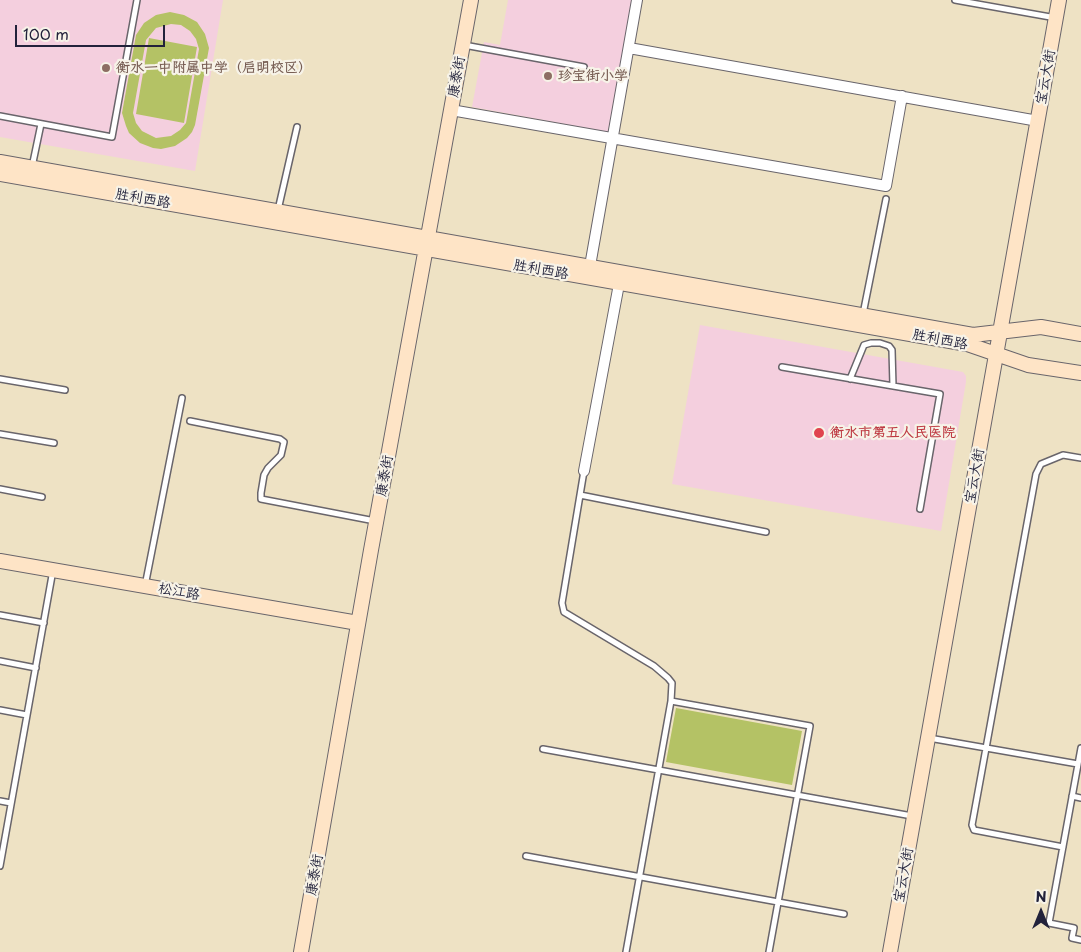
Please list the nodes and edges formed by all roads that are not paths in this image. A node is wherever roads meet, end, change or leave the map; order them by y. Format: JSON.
{"nodes":[{"id":1,"x":137,"y":0,"type":"edge"},
{"id":2,"x":471,"y":0,"type":"edge"},
{"id":3,"x":637,"y":0,"type":"edge"},
{"id":4,"x":955,"y":0,"type":"edge"},
{"id":5,"x":1059,"y":0,"type":"edge"},
{"id":6,"x":1056,"y":18,"type":"junction"},
{"id":7,"x":463,"y":45,"type":"junction"},
{"id":8,"x":629,"y":48,"type":"junction"},
{"id":9,"x":584,"y":67,"type":"dead end"},
{"id":10,"x":902,"y":96,"type":"junction"},
{"id":11,"x":451,"y":110,"type":"junction"},
{"id":12,"x":0,"y":116,"type":"edge"},
{"id":13,"x":1038,"y":122,"type":"junction"},
{"id":14,"x":41,"y":124,"type":"junction"},
{"id":15,"x":297,"y":127,"type":"dead end"},
{"id":16,"x":613,"y":138,"type":"junction"},
{"id":17,"x":0,"y":162,"type":"edge"},
{"id":18,"x":32,"y":168,"type":"junction"},
{"id":19,"x":0,"y":174,"type":"edge"},
{"id":20,"x":886,"y":199,"type":"dead end"},
{"id":21,"x":278,"y":211,"type":"junction"},
{"id":22,"x":427,"y":244,"type":"junction"},
{"id":23,"x":590,"y":266,"type":"junction"},
{"id":24,"x":619,"y":284,"type":"junction"},
{"id":25,"x":862,"y":315,"type":"junction"},
{"id":26,"x":1000,"y":332,"type":"junction"},
{"id":27,"x":1081,"y":334,"type":"edge"},
{"id":28,"x":882,"y":336,"type":"junction"},
{"id":29,"x":996,"y":354,"type":"junction"},
{"id":30,"x":782,"y":367,"type":"dead end"},
{"id":31,"x":1081,"y":373,"type":"edge"},
{"id":32,"x":850,"y":378,"type":"junction"},
{"id":33,"x":0,"y":379,"type":"edge"},
{"id":34,"x":893,"y":386,"type":"junction"},
{"id":35,"x":64,"y":390,"type":"dead end"},
{"id":36,"x":182,"y":398,"type":"dead end"},
{"id":37,"x":190,"y":421,"type":"dead end"},
{"id":38,"x":0,"y":434,"type":"edge"},
{"id":39,"x":54,"y":443,"type":"dead end"},
{"id":40,"x":1081,"y":458,"type":"edge"},
{"id":41,"x":584,"y":471,"type":"joint"},
{"id":42,"x":0,"y":490,"type":"edge"},
{"id":43,"x":580,"y":495,"type":"junction"},
{"id":44,"x":42,"y":497,"type":"dead end"},
{"id":45,"x":920,"y":509,"type":"dead end"},
{"id":46,"x":376,"y":521,"type":"junction"},
{"id":47,"x":766,"y":532,"type":"dead end"},
{"id":48,"x":0,"y":561,"type":"edge"},
{"id":49,"x":53,"y":570,"type":"junction"},
{"id":50,"x":145,"y":586,"type":"junction"},
{"id":51,"x":0,"y":615,"type":"edge"},
{"id":52,"x":44,"y":623,"type":"junction"},
{"id":53,"x":358,"y":623,"type":"junction"},
{"id":54,"x":0,"y":661,"type":"edge"},
{"id":55,"x":36,"y":668,"type":"junction"},
{"id":56,"x":670,"y":701,"type":"junction"},
{"id":57,"x":0,"y":710,"type":"edge"},
{"id":58,"x":27,"y":715,"type":"junction"},
{"id":59,"x":928,"y":737,"type":"junction"},
{"id":60,"x":986,"y":748,"type":"junction"},
{"id":61,"x":1081,"y":748,"type":"edge"},
{"id":62,"x":543,"y":750,"type":"dead end"},
{"id":63,"x":1078,"y":764,"type":"junction"},
{"id":64,"x":659,"y":770,"type":"junction"},
{"id":65,"x":797,"y":796,"type":"junction"},
{"id":66,"x":1072,"y":796,"type":"junction"},
{"id":67,"x":1081,"y":798,"type":"edge"},
{"id":68,"x":0,"y":801,"type":"edge"},
{"id":69,"x":11,"y":803,"type":"junction"},
{"id":70,"x":914,"y":817,"type":"junction"},
{"id":71,"x":1063,"y":847,"type":"junction"},
{"id":72,"x":526,"y":856,"type":"dead end"},
{"id":73,"x":0,"y":866,"type":"edge"},
{"id":74,"x":640,"y":877,"type":"junction"},
{"id":75,"x":778,"y":902,"type":"junction"},
{"id":76,"x":844,"y":914,"type":"dead end"},
{"id":77,"x":1081,"y":940,"type":"edge"},
{"id":78,"x":301,"y":952,"type":"edge"},
{"id":79,"x":626,"y":952,"type":"edge"},
{"id":80,"x":769,"y":952,"type":"edge"},
{"id":81,"x":890,"y":952,"type":"edge"}],
"edges":[{"from":1,"to":14,"type":"lane"},
{"from":2,"to":7,"type":"street","name":"康泰街"},
{"from":3,"to":8,"type":"street"},
{"from":4,"to":6,"type":"lane"},
{"from":5,"to":6,"type":"street","name":"宝云大街"},
{"from":6,"to":13,"type":"street","name":"宝云大街"},
{"from":7,"to":9,"type":"lane"},
{"from":7,"to":11,"type":"street","name":"康泰街"},
{"from":8,"to":10,"type":"street"},
{"from":8,"to":16,"type":"street"},
{"from":10,"to":13,"type":"street"},
{"from":10,"to":16,"type":"street"},
{"from":11,"to":16,"type":"street"},
{"from":11,"to":22,"type":"street","name":"康泰街"},
{"from":12,"to":14,"type":"lane"},
{"from":13,"to":26,"type":"street","name":"宝云大街"},
{"from":14,"to":18,"type":"lane"},
{"from":15,"to":21,"type":"lane"},
{"from":16,"to":23,"type":"street"},
{"from":17,"to":18,"type":"street","name":"胜利西路"},
{"from":18,"to":21,"type":"street","name":"胜利西路"},
{"from":19,"to":22,"type":"street","name":"胜利西路"},
{"from":20,"to":25,"type":"lane"},
{"from":21,"to":22,"type":"street","name":"胜利西路"},
{"from":22,"to":23,"type":"street","name":"胜利西路"},
{"from":22,"to":24,"type":"street","name":"胜利西路"},
{"from":22,"to":46,"type":"street","name":"康泰街"},
{"from":23,"to":25,"type":"street","name":"胜利西路"},
{"from":24,"to":28,"type":"street","name":"胜利西路"},
{"from":24,"to":41,"type":"street"},
{"from":25,"to":26,"type":"street","name":"胜利西路"},
{"from":26,"to":27,"type":"street","name":"胜利西路"},
{"from":26,"to":29,"type":"street","name":"宝云大街"},
{"from":28,"to":29,"type":"street","name":"胜利西路"},
{"from":28,"to":32,"type":"lane"},
{"from":28,"to":34,"type":"lane"},
{"from":29,"to":31,"type":"street","name":"胜利西路"},
{"from":29,"to":59,"type":"street","name":"宝云大街"},
{"from":30,"to":32,"type":"lane"},
{"from":32,"to":34,"type":"lane"},
{"from":33,"to":35,"type":"lane"},
{"from":34,"to":45,"type":"lane"},
{"from":36,"to":50,"type":"lane"},
{"from":37,"to":46,"type":"lane"},
{"from":38,"to":39,"type":"lane"},
{"from":40,"to":60,"type":"lane"},
{"from":41,"to":43,"type":"lane"},
{"from":42,"to":44,"type":"lane"},
{"from":43,"to":47,"type":"lane"},
{"from":43,"to":56,"type":"lane"},
{"from":46,"to":53,"type":"street","name":"康泰街"},
{"from":48,"to":49,"type":"street","name":"松江路"},
{"from":49,"to":50,"type":"street","name":"松江路"},
{"from":49,"to":52,"type":"lane"},
{"from":50,"to":53,"type":"street","name":"松江路"},
{"from":51,"to":52,"type":"lane"},
{"from":52,"to":55,"type":"lane"},
{"from":53,"to":78,"type":"street","name":"康泰街"},
{"from":54,"to":55,"type":"lane"},
{"from":55,"to":58,"type":"lane"},
{"from":56,"to":64,"type":"lane"},
{"from":56,"to":65,"type":"lane"},
{"from":57,"to":58,"type":"lane"},
{"from":58,"to":69,"type":"lane"},
{"from":59,"to":60,"type":"lane"},
{"from":59,"to":70,"type":"street","name":"宝云大街"},
{"from":60,"to":63,"type":"lane"},
{"from":60,"to":71,"type":"lane"},
{"from":61,"to":63,"type":"lane"},
{"from":62,"to":64,"type":"lane"},
{"from":63,"to":66,"type":"lane"},
{"from":64,"to":65,"type":"lane"},
{"from":64,"to":74,"type":"lane"},
{"from":65,"to":70,"type":"lane"},
{"from":65,"to":75,"type":"lane"},
{"from":66,"to":67,"type":"lane"},
{"from":66,"to":71,"type":"lane"},
{"from":68,"to":69,"type":"lane"},
{"from":69,"to":73,"type":"lane"},
{"from":70,"to":81,"type":"street","name":"宝云大街"},
{"from":71,"to":77,"type":"lane"},
{"from":72,"to":74,"type":"lane"},
{"from":74,"to":75,"type":"lane"},
{"from":74,"to":79,"type":"lane"},
{"from":75,"to":76,"type":"lane"},
{"from":75,"to":80,"type":"lane"}]}
